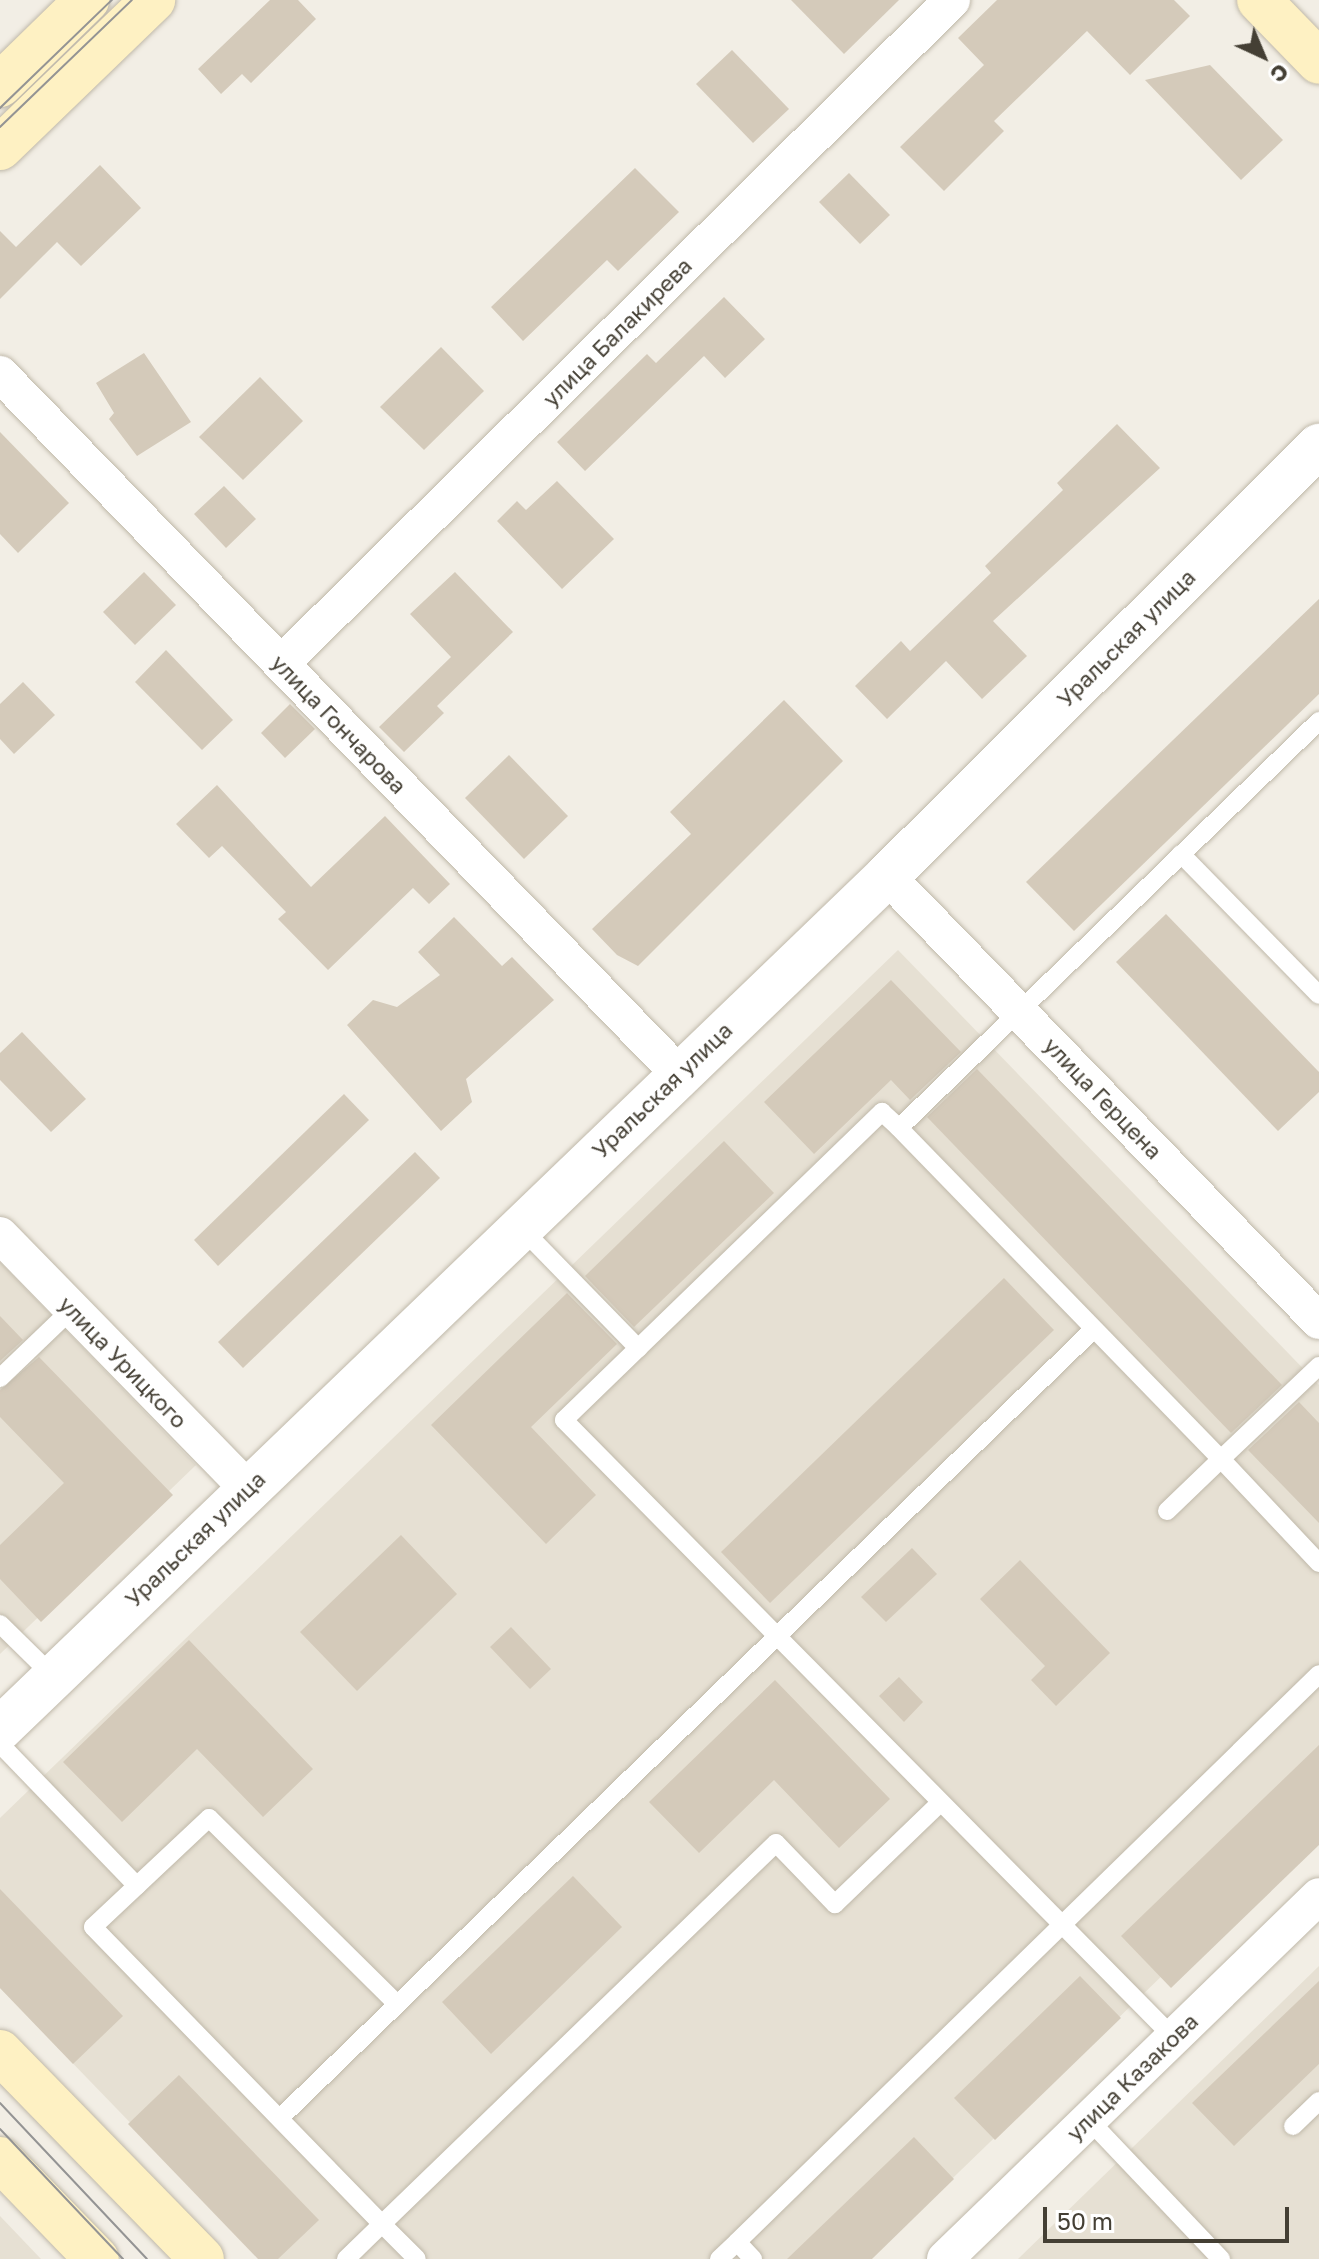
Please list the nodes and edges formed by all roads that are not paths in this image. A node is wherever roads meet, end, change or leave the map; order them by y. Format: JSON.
{"nodes":[{"id":1,"x":87,"y":0,"type":"edge"},
{"id":2,"x":153,"y":0,"type":"edge"},
{"id":3,"x":952,"y":0,"type":"edge"},
{"id":4,"x":1259,"y":0,"type":"edge"},
{"id":5,"x":1319,"y":62,"type":"edge"},
{"id":6,"x":0,"y":85,"type":"edge"},
{"id":7,"x":0,"y":148,"type":"edge"},
{"id":8,"x":0,"y":374,"type":"edge"},
{"id":9,"x":1319,"y":446,"type":"edge"},
{"id":10,"x":281,"y":664,"type":"junction"},
{"id":11,"x":1319,"y":721,"type":"edge"},
{"id":12,"x":1181,"y":854,"type":"junction"},
{"id":13,"x":887,"y":876,"type":"junction"},
{"id":14,"x":1319,"y":995,"type":"edge"},
{"id":15,"x":1019,"y":1011,"type":"junction"},
{"id":16,"x":679,"y":1074,"type":"junction"},
{"id":17,"x":899,"y":1128,"type":"junction"},
{"id":18,"x":519,"y":1226,"type":"junction"},
{"id":19,"x":0,"y":1235,"type":"edge"},
{"id":20,"x":72,"y":1309,"type":"junction"},
{"id":21,"x":1319,"y":1321,"type":"edge"},
{"id":22,"x":1093,"y":1330,"type":"junction"},
{"id":23,"x":638,"y":1348,"type":"junction"},
{"id":24,"x":1319,"y":1366,"type":"edge"},
{"id":25,"x":0,"y":1378,"type":"edge"},
{"id":26,"x":1221,"y":1459,"type":"junction"},
{"id":27,"x":247,"y":1488,"type":"junction"},
{"id":28,"x":1167,"y":1511,"type":"dead end"},
{"id":29,"x":1319,"y":1563,"type":"edge"},
{"id":30,"x":0,"y":1624,"type":"edge"},
{"id":31,"x":776,"y":1639,"type":"junction"},
{"id":32,"x":1319,"y":1674,"type":"edge"},
{"id":33,"x":53,"y":1676,"type":"junction"},
{"id":34,"x":0,"y":1729,"type":"edge"},
{"id":35,"x":0,"y":1744,"type":"edge"},
{"id":36,"x":940,"y":1803,"type":"junction"},
{"id":37,"x":137,"y":1886,"type":"junction"},
{"id":38,"x":1319,"y":1896,"type":"edge"},
{"id":39,"x":1065,"y":1925,"type":"junction"},
{"id":40,"x":396,"y":2003,"type":"junction"},
{"id":41,"x":1173,"y":2037,"type":"junction"},
{"id":42,"x":0,"y":2052,"type":"edge"},
{"id":43,"x":1319,"y":2101,"type":"edge"},
{"id":44,"x":280,"y":2118,"type":"junction"},
{"id":45,"x":1089,"y":2120,"type":"junction"},
{"id":46,"x":1293,"y":2126,"type":"dead end"},
{"id":47,"x":0,"y":2159,"type":"edge"},
{"id":48,"x":382,"y":2224,"type":"junction"},
{"id":49,"x":737,"y":2242,"type":"junction"},
{"id":50,"x":97,"y":2259,"type":"edge"},
{"id":51,"x":202,"y":2259,"type":"edge"},
{"id":52,"x":346,"y":2259,"type":"edge"},
{"id":53,"x":417,"y":2259,"type":"edge"},
{"id":54,"x":719,"y":2259,"type":"edge"},
{"id":55,"x":753,"y":2259,"type":"edge"},
{"id":56,"x":945,"y":2259,"type":"edge"},
{"id":57,"x":1221,"y":2259,"type":"edge"}],
"edges":[{"from":1,"to":6,"type":"main road"},
{"from":2,"to":7,"type":"main road"},
{"from":3,"to":10,"type":"street","name":"улица Балакирева"},
{"from":4,"to":5,"type":"main road"},
{"from":8,"to":10,"type":"street","name":"улица Гончарова"},
{"from":9,"to":13,"type":"street","name":"Уральская улица"},
{"from":10,"to":16,"type":"street","name":"улица Гончарова"},
{"from":11,"to":12,"type":"lane"},
{"from":12,"to":14,"type":"lane"},
{"from":12,"to":15,"type":"lane"},
{"from":13,"to":15,"type":"street","name":"улица Герцена"},
{"from":13,"to":16,"type":"street","name":"Уральская улица"},
{"from":15,"to":17,"type":"lane"},
{"from":15,"to":21,"type":"street","name":"улица Герцена"},
{"from":16,"to":18,"type":"street","name":"Уральская улица"},
{"from":17,"to":22,"type":"lane"},
{"from":17,"to":23,"type":"lane"},
{"from":18,"to":23,"type":"lane"},
{"from":18,"to":27,"type":"street","name":"Уральская улица"},
{"from":19,"to":20,"type":"street","name":"улица Урицкого"},
{"from":20,"to":25,"type":"lane"},
{"from":20,"to":27,"type":"street","name":"улица Урицкого"},
{"from":22,"to":26,"type":"lane"},
{"from":22,"to":31,"type":"lane"},
{"from":23,"to":31,"type":"lane"},
{"from":24,"to":26,"type":"lane"},
{"from":26,"to":28,"type":"lane"},
{"from":26,"to":29,"type":"lane"},
{"from":27,"to":33,"type":"street","name":"Уральская улица"},
{"from":30,"to":33,"type":"lane"},
{"from":31,"to":36,"type":"lane"},
{"from":31,"to":40,"type":"lane"},
{"from":32,"to":39,"type":"lane"},
{"from":33,"to":34,"type":"street","name":"Уральская улица"},
{"from":35,"to":37,"type":"lane"},
{"from":36,"to":39,"type":"lane"},
{"from":36,"to":48,"type":"lane"},
{"from":37,"to":40,"type":"lane"},
{"from":37,"to":44,"type":"lane"},
{"from":38,"to":41,"type":"street","name":"улица Казакова"},
{"from":39,"to":41,"type":"lane"},
{"from":39,"to":49,"type":"lane"},
{"from":40,"to":44,"type":"lane"},
{"from":41,"to":45,"type":"street","name":"улица Казакова"},
{"from":42,"to":51,"type":"main road"},
{"from":43,"to":46,"type":"lane"},
{"from":44,"to":48,"type":"lane"},
{"from":45,"to":56,"type":"street","name":"улица Казакова"},
{"from":45,"to":57,"type":"lane"},
{"from":47,"to":50,"type":"main road"},
{"from":48,"to":52,"type":"lane"},
{"from":48,"to":53,"type":"lane"},
{"from":49,"to":54,"type":"lane"},
{"from":49,"to":55,"type":"lane"}]}
